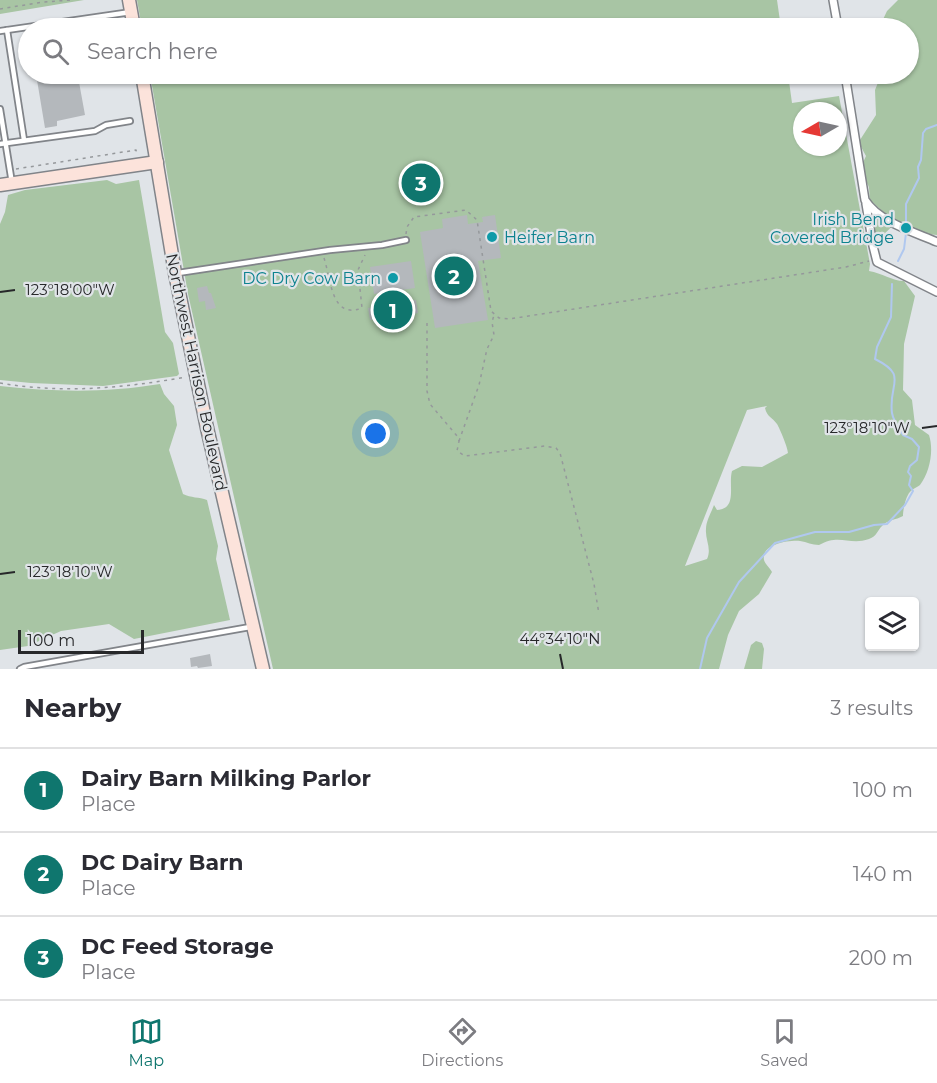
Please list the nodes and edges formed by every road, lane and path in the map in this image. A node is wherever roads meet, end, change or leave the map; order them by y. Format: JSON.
{"nodes":[{"id":1,"x":72,"y":0,"type":"edge"},
{"id":2,"x":833,"y":0,"type":"edge"},
{"id":3,"x":130,"y":6,"type":"edge"},
{"id":4,"x":0,"y":9,"type":"edge"},
{"id":5,"x":68,"y":18,"type":"edge"},
{"id":6,"x":836,"y":18,"type":"edge"},
{"id":7,"x":18,"y":28,"type":"edge"},
{"id":8,"x":7,"y":30,"type":"junction"},
{"id":9,"x":0,"y":31,"type":"edge"},
{"id":10,"x":144,"y":84,"type":"edge"},
{"id":11,"x":847,"y":84,"type":"edge"},
{"id":12,"x":0,"y":109,"type":"edge"},
{"id":13,"x":130,"y":121,"type":"dead end"},
{"id":14,"x":24,"y":140,"type":"junction"},
{"id":15,"x":3,"y":144,"type":"edge"},
{"id":16,"x":157,"y":162,"type":"junction"},
{"id":17,"x":139,"y":165,"type":"junction"},
{"id":18,"x":10,"y":170,"type":"junction"},
{"id":19,"x":6,"y":184,"type":"edge"},
{"id":20,"x":866,"y":200,"type":"junction"},
{"id":21,"x":406,"y":240,"type":"joint"},
{"id":22,"x":937,"y":242,"type":"edge"},
{"id":23,"x":370,"y":246,"type":"junction"},
{"id":24,"x":321,"y":252,"type":"junction"},
{"id":25,"x":875,"y":257,"type":"junction"},
{"id":26,"x":175,"y":273,"type":"junction"},
{"id":27,"x":937,"y":292,"type":"edge"},
{"id":28,"x":494,"y":314,"type":"junction"},
{"id":29,"x":427,"y":323,"type":"dead end"},
{"id":30,"x":196,"y":375,"type":"junction"},
{"id":31,"x":0,"y":383,"type":"edge"},
{"id":32,"x":459,"y":441,"type":"junction"},
{"id":33,"x":599,"y":614,"type":"dead end"},
{"id":34,"x":254,"y":626,"type":"junction"},
{"id":35,"x":20,"y":669,"type":"edge"},
{"id":36,"x":263,"y":669,"type":"edge"}],
"edges":[{"from":1,"to":4,"type":"path"},
{"from":2,"to":6,"type":"street"},
{"from":3,"to":5,"type":"lane"},
{"from":7,"to":8,"type":"lane"},
{"from":8,"to":9,"type":"lane"},
{"from":8,"to":14,"type":"lane"},
{"from":10,"to":16,"type":"main road","name":"Northwest Harrison Boulevard"},
{"from":11,"to":20,"type":"street"},
{"from":12,"to":15,"type":"lane"},
{"from":13,"to":14,"type":"lane"},
{"from":14,"to":15,"type":"lane"},
{"from":15,"to":18,"type":"lane"},
{"from":16,"to":17,"type":"main road"},
{"from":16,"to":26,"type":"main road","name":"Northwest Harrison Boulevard"},
{"from":17,"to":18,"type":"path"},
{"from":17,"to":19,"type":"main road"},
{"from":18,"to":19,"type":"lane"},
{"from":20,"to":22,"type":"street"},
{"from":20,"to":25,"type":"street"},
{"from":21,"to":23,"type":"lane"},
{"from":21,"to":28,"type":"path"},
{"from":23,"to":24,"type":"lane"},
{"from":23,"to":24,"type":"path"},
{"from":24,"to":26,"type":"lane"},
{"from":25,"to":27,"type":"street"},
{"from":25,"to":28,"type":"path"},
{"from":26,"to":30,"type":"main road","name":"Northwest Harrison Boulevard"},
{"from":28,"to":32,"type":"path"},
{"from":29,"to":32,"type":"path"},
{"from":30,"to":31,"type":"path"},
{"from":30,"to":34,"type":"main road","name":"Northwest Harrison Boulevard"},
{"from":32,"to":33,"type":"path"},
{"from":34,"to":35,"type":"lane"},
{"from":34,"to":36,"type":"main road","name":"Northwest Harrison Boulevard"}]}
